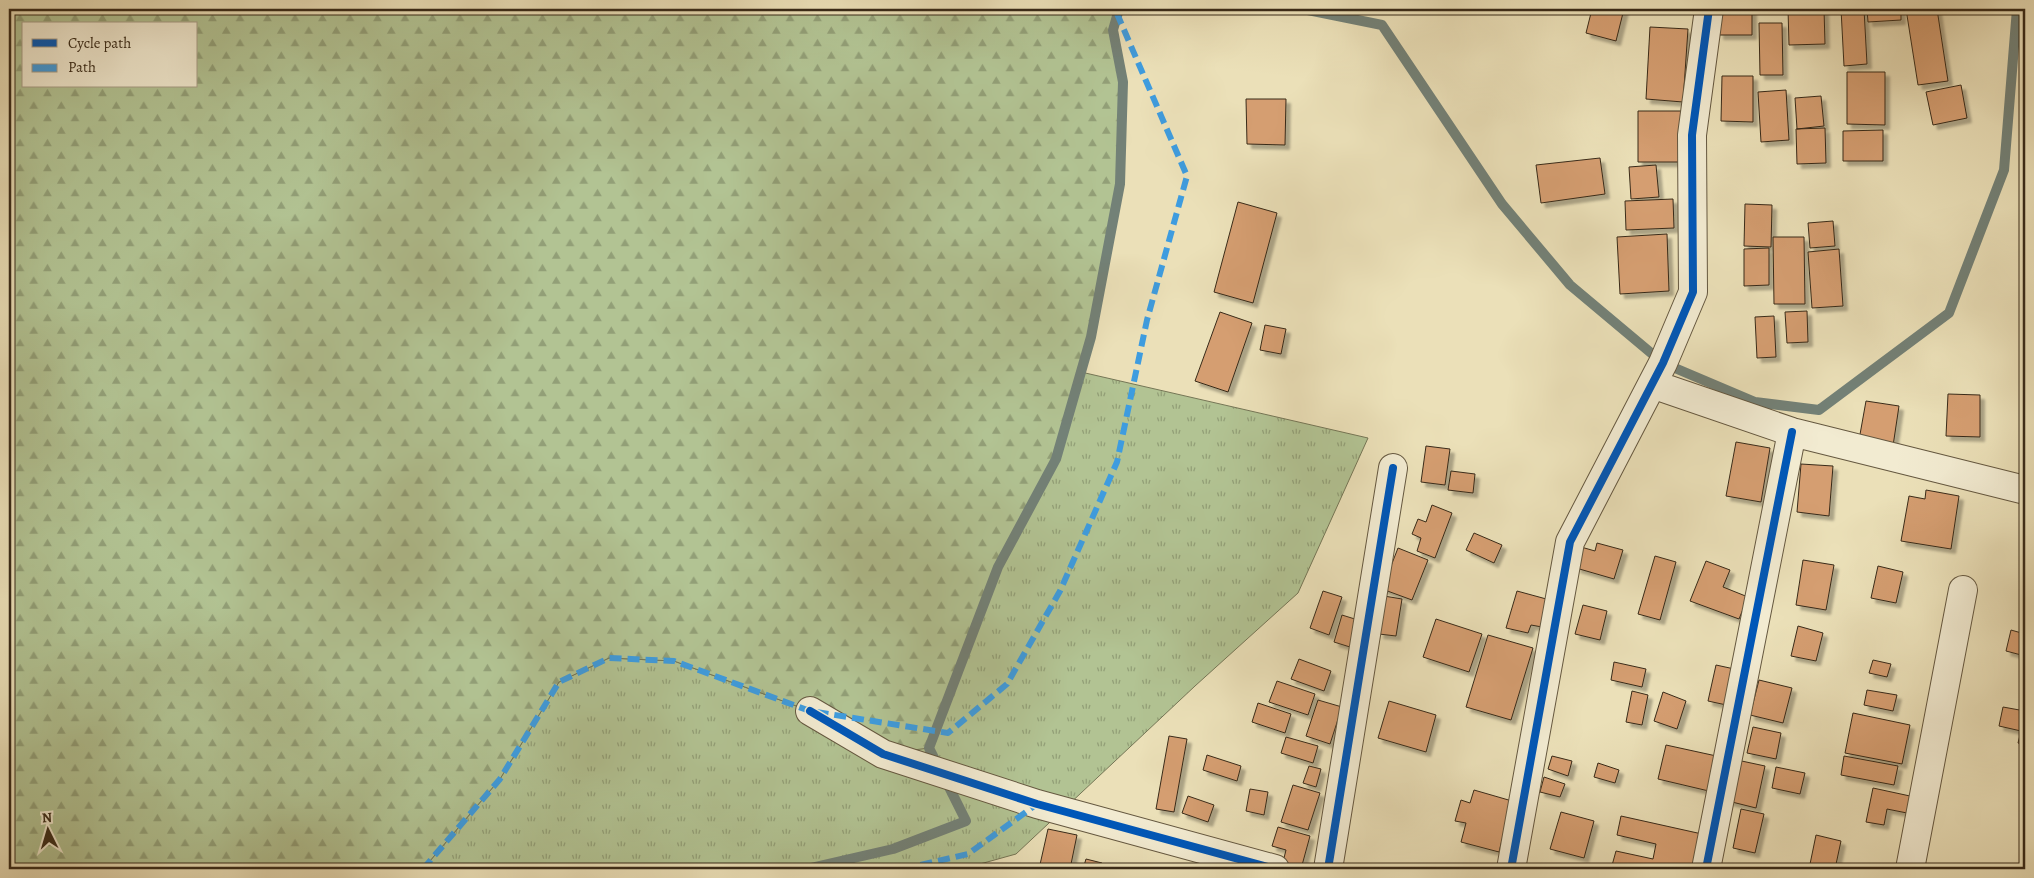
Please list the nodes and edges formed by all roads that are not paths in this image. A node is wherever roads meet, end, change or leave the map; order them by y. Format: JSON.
{"nodes":[{"id":1,"x":1709,"y":9,"type":"edge"},
{"id":2,"x":1652,"y":384,"type":"junction"},
{"id":3,"x":1792,"y":432,"type":"junction"},
{"id":4,"x":1393,"y":468,"type":"dead end"},
{"id":5,"x":2025,"y":490,"type":"edge"},
{"id":6,"x":1963,"y":590,"type":"dead end"},
{"id":7,"x":810,"y":711,"type":"dead end"},
{"id":8,"x":1275,"y":869,"type":"edge"},
{"id":9,"x":1328,"y":869,"type":"edge"},
{"id":10,"x":1511,"y":869,"type":"edge"},
{"id":11,"x":1706,"y":869,"type":"edge"},
{"id":12,"x":1910,"y":869,"type":"edge"}],
"edges":[{"from":1,"to":2,"type":"street"},
{"from":2,"to":3,"type":"street"},
{"from":2,"to":10,"type":"street"},
{"from":3,"to":5,"type":"street"},
{"from":3,"to":11,"type":"street"},
{"from":4,"to":9,"type":"street"},
{"from":6,"to":12,"type":"street"},
{"from":7,"to":8,"type":"street"}]}
